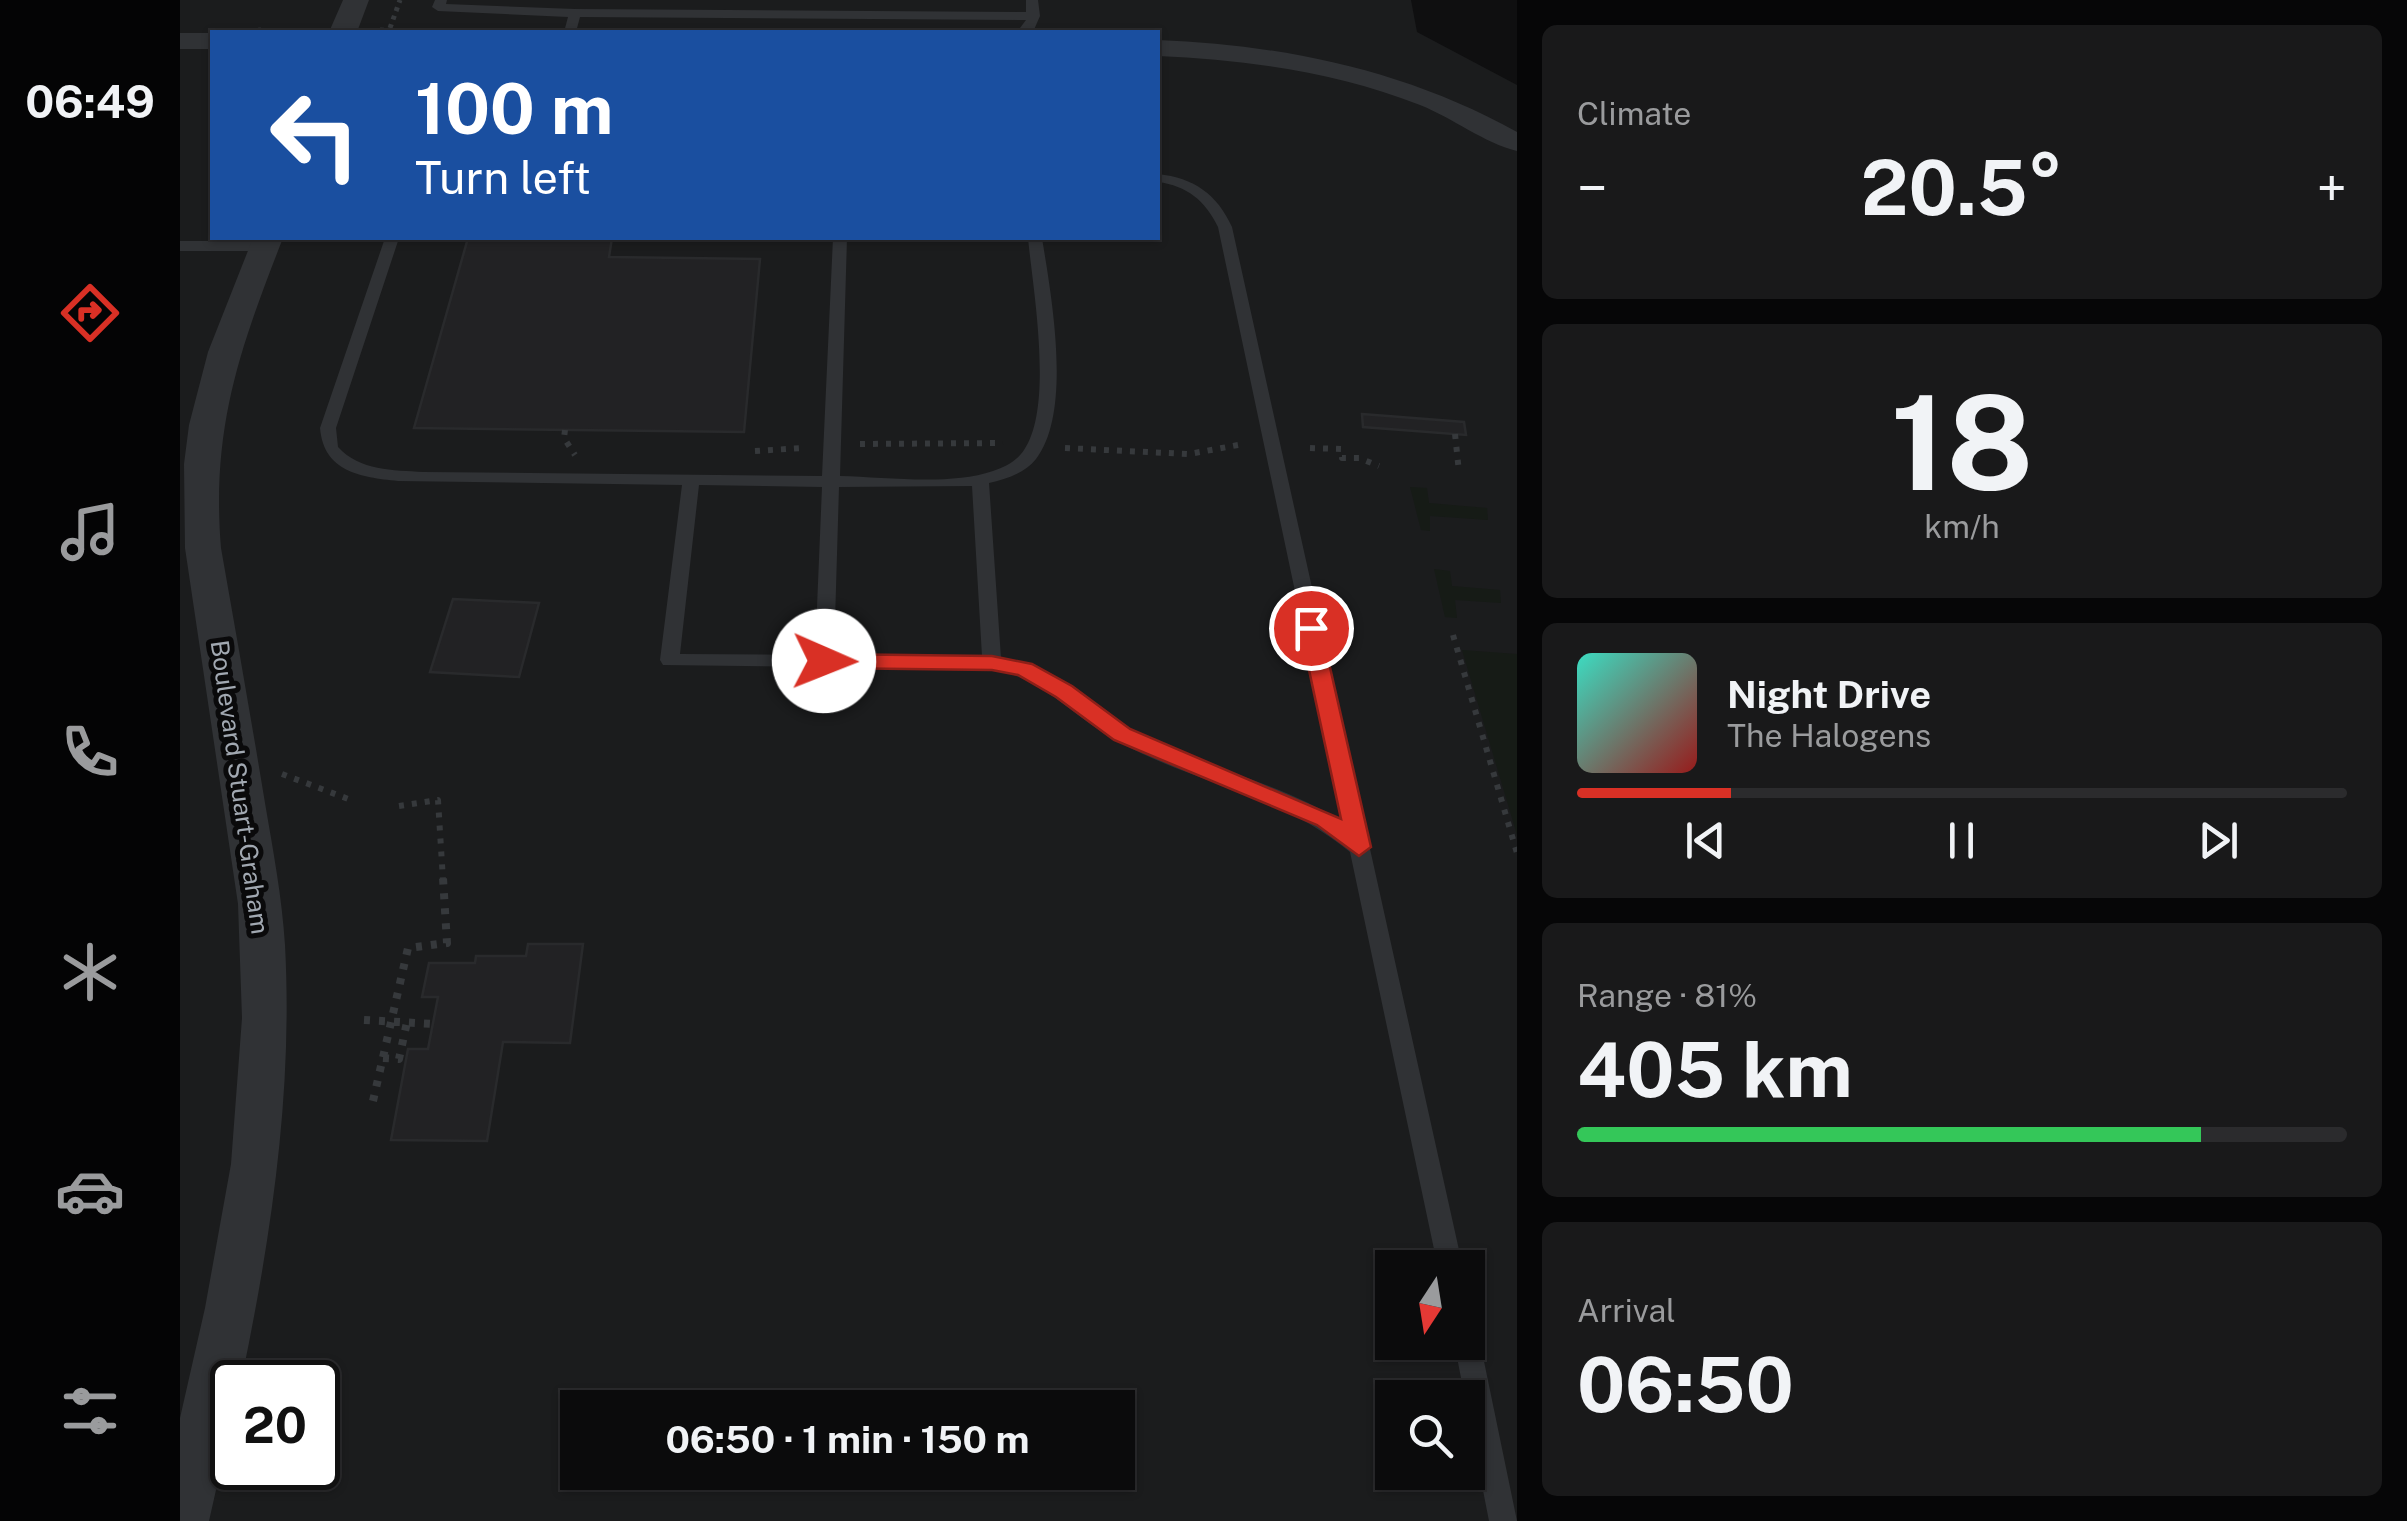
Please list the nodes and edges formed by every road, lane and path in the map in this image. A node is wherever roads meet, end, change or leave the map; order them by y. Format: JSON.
{"nodes":[{"id":1,"x":356,"y":0,"type":"edge"},
{"id":2,"x":400,"y":0,"type":"edge"},
{"id":3,"x":441,"y":0,"type":"edge"},
{"id":4,"x":1032,"y":0,"type":"edge"},
{"id":5,"x":574,"y":13,"type":"junction"},
{"id":6,"x":826,"y":14,"type":"junction"},
{"id":7,"x":1034,"y":16,"type":"junction"},
{"id":8,"x":328,"y":26,"type":"edge"},
{"id":9,"x":396,"y":30,"type":"edge"},
{"id":10,"x":570,"y":30,"type":"edge"},
{"id":11,"x":825,"y":30,"type":"edge"},
{"id":12,"x":1028,"y":30,"type":"edge"},
{"id":13,"x":180,"y":41,"type":"edge"},
{"id":14,"x":210,"y":41,"type":"edge"},
{"id":15,"x":1160,"y":48,"type":"edge"},
{"id":16,"x":1517,"y":143,"type":"edge"},
{"id":17,"x":1160,"y":178,"type":"edge"},
{"id":18,"x":391,"y":240,"type":"edge"},
{"id":19,"x":840,"y":240,"type":"edge"},
{"id":20,"x":1036,"y":240,"type":"edge"},
{"id":21,"x":267,"y":242,"type":"edge"},
{"id":22,"x":180,"y":246,"type":"edge"},
{"id":23,"x":1455,"y":434,"type":"dead end"},
{"id":24,"x":1238,"y":445,"type":"dead end"},
{"id":25,"x":1310,"y":448,"type":"dead end"},
{"id":26,"x":1189,"y":454,"type":"dead end"},
{"id":27,"x":1379,"y":466,"type":"dead end"},
{"id":28,"x":1458,"y":472,"type":"dead end"},
{"id":29,"x":980,"y":480,"type":"junction"},
{"id":30,"x":691,"y":482,"type":"junction"},
{"id":31,"x":832,"y":482,"type":"junction"},
{"id":32,"x":1454,"y":635,"type":"dead end"},
{"id":33,"x":824,"y":661,"type":"junction"},
{"id":34,"x":992,"y":663,"type":"junction"},
{"id":35,"x":298,"y":782,"type":"dead end"},
{"id":36,"x":351,"y":800,"type":"dead end"},
{"id":37,"x":398,"y":806,"type":"dead end"},
{"id":38,"x":1359,"y":847,"type":"junction"},
{"id":39,"x":1517,"y":853,"type":"edge"},
{"id":40,"x":364,"y":1020,"type":"dead end"},
{"id":41,"x":391,"y":1021,"type":"junction"},
{"id":42,"x":407,"y":1022,"type":"junction"},
{"id":43,"x":433,"y":1024,"type":"dead end"},
{"id":44,"x":383,"y":1058,"type":"junction"},
{"id":45,"x":374,"y":1102,"type":"dead end"},
{"id":46,"x":1447,"y":1250,"type":"edge"},
{"id":47,"x":1471,"y":1360,"type":"edge"},
{"id":48,"x":182,"y":1521,"type":"edge"},
{"id":49,"x":1503,"y":1521,"type":"edge"}],
"edges":[{"from":1,"to":8,"type":"street"},
{"from":2,"to":9,"type":"path"},
{"from":3,"to":5,"type":"lane"},
{"from":4,"to":7,"type":"lane"},
{"from":5,"to":6,"type":"lane"},
{"from":5,"to":10,"type":"lane"},
{"from":6,"to":7,"type":"lane"},
{"from":6,"to":11,"type":"lane"},
{"from":7,"to":12,"type":"lane"},
{"from":13,"to":14,"type":"street"},
{"from":15,"to":16,"type":"street"},
{"from":17,"to":38,"type":"lane"},
{"from":18,"to":30,"type":"lane"},
{"from":19,"to":31,"type":"lane"},
{"from":20,"to":29,"type":"lane"},
{"from":21,"to":22,"type":"lane"},
{"from":21,"to":48,"type":"street","name":"Boulevard Stuart-Graham"},
{"from":23,"to":28,"type":"path"},
{"from":24,"to":26,"type":"path"},
{"from":25,"to":27,"type":"path"},
{"from":29,"to":31,"type":"lane"},
{"from":29,"to":34,"type":"lane"},
{"from":30,"to":31,"type":"lane"},
{"from":30,"to":33,"type":"lane"},
{"from":31,"to":33,"type":"lane"},
{"from":32,"to":39,"type":"path"},
{"from":33,"to":34,"type":"lane"},
{"from":34,"to":38,"type":"lane"},
{"from":35,"to":36,"type":"path"},
{"from":37,"to":41,"type":"path"},
{"from":38,"to":46,"type":"lane"},
{"from":40,"to":41,"type":"path"},
{"from":41,"to":42,"type":"path"},
{"from":41,"to":44,"type":"path"},
{"from":42,"to":43,"type":"path"},
{"from":42,"to":44,"type":"path"},
{"from":44,"to":45,"type":"path"},
{"from":47,"to":49,"type":"lane"}]}
